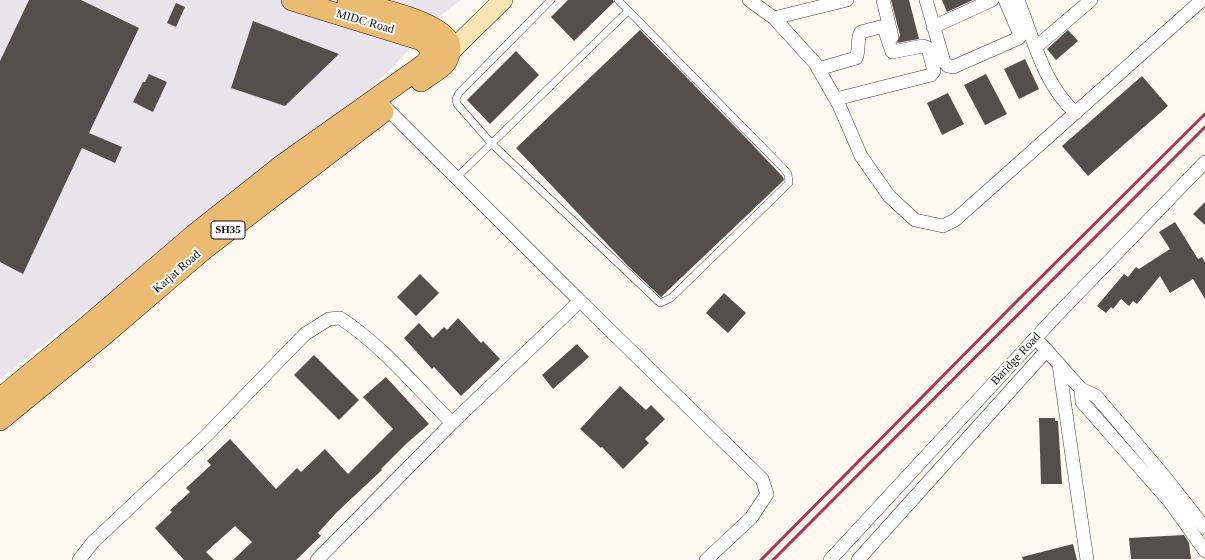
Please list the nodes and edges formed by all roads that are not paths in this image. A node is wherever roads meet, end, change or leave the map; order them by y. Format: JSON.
{"nodes":[{"id":1,"x":292,"y":0,"type":"edge"},
{"id":2,"x":348,"y":0,"type":"edge"},
{"id":3,"x":488,"y":0,"type":"edge"},
{"id":4,"x":503,"y":0,"type":"edge"},
{"id":5,"x":551,"y":0,"type":"edge"},
{"id":6,"x":618,"y":0,"type":"edge"},
{"id":7,"x":749,"y":0,"type":"edge"},
{"id":8,"x":846,"y":0,"type":"edge"},
{"id":9,"x":883,"y":0,"type":"edge"},
{"id":10,"x":926,"y":0,"type":"edge"},
{"id":11,"x":992,"y":0,"type":"edge"},
{"id":12,"x":1005,"y":0,"type":"edge"},
{"id":13,"x":1018,"y":0,"type":"edge"},
{"id":14,"x":1091,"y":0,"type":"edge"},
{"id":15,"x":1202,"y":0,"type":"edge"},
{"id":16,"x":628,"y":11,"type":"junction"},
{"id":17,"x":774,"y":18,"type":"junction"},
{"id":18,"x":933,"y":27,"type":"junction"},
{"id":19,"x":1036,"y":46,"type":"junction"},
{"id":20,"x":440,"y":51,"type":"junction"},
{"id":21,"x":896,"y":51,"type":"junction"},
{"id":22,"x":818,"y":69,"type":"junction"},
{"id":23,"x":836,"y":99,"type":"junction"},
{"id":24,"x":382,"y":104,"type":"junction"},
{"id":25,"x":1076,"y":113,"type":"junction"},
{"id":26,"x":492,"y":144,"type":"junction"},
{"id":27,"x":1205,"y":162,"type":"edge"},
{"id":28,"x":456,"y":178,"type":"junction"},
{"id":29,"x":580,"y":301,"type":"junction"},
{"id":30,"x":1036,"y":338,"type":"junction"},
{"id":31,"x":1047,"y":350,"type":"junction"},
{"id":32,"x":1059,"y":365,"type":"junction"},
{"id":33,"x":1081,"y":390,"type":"junction"},
{"id":34,"x":0,"y":398,"type":"edge"},
{"id":35,"x":0,"y":420,"type":"edge"},
{"id":36,"x":452,"y":423,"type":"junction"},
{"id":37,"x":1205,"y":528,"type":"edge"},
{"id":38,"x":1205,"y":551,"type":"edge"},
{"id":39,"x":79,"y":560,"type":"edge"},
{"id":40,"x":317,"y":560,"type":"edge"},
{"id":41,"x":706,"y":560,"type":"edge"},
{"id":42,"x":830,"y":560,"type":"edge"},
{"id":43,"x":858,"y":560,"type":"edge"},
{"id":44,"x":1087,"y":560,"type":"edge"}],
"edges":[{"from":1,"to":20,"type":"main road","name":"MIDC Road"},
{"from":2,"to":20,"type":"main road","name":"MIDC Road"},
{"from":3,"to":20,"type":"main road","name":"Karjat Road"},
{"from":4,"to":20,"type":"main road","name":"Karjat Road"},
{"from":5,"to":26,"type":"lane"},
{"from":6,"to":16,"type":"lane"},
{"from":7,"to":17,"type":"street"},
{"from":8,"to":17,"type":"street"},
{"from":9,"to":21,"type":"street"},
{"from":10,"to":18,"type":"street"},
{"from":11,"to":18,"type":"street"},
{"from":12,"to":18,"type":"street"},
{"from":13,"to":19,"type":"street"},
{"from":14,"to":19,"type":"street"},
{"from":15,"to":25,"type":"street"},
{"from":16,"to":26,"type":"lane"},
{"from":16,"to":26,"type":"lane"},
{"from":17,"to":22,"type":"street"},
{"from":19,"to":25,"type":"street"},
{"from":20,"to":24,"type":"main road","name":"Karjat Road","number":"SH35"},
{"from":21,"to":22,"type":"street"},
{"from":21,"to":23,"type":"street"},
{"from":22,"to":23,"type":"street"},
{"from":23,"to":25,"type":"street"},
{"from":24,"to":28,"type":"street"},
{"from":24,"to":34,"type":"main road","name":"Karjat Road","number":"SH35"},
{"from":24,"to":35,"type":"main road","name":"Karjat Road","number":"SH35"},
{"from":26,"to":28,"type":"lane"},
{"from":27,"to":30,"type":"street","name":"Baridge Road"},
{"from":28,"to":29,"type":"street"},
{"from":29,"to":36,"type":"street"},
{"from":29,"to":41,"type":"street"},
{"from":30,"to":31,"type":"street"},
{"from":30,"to":42,"type":"street","name":"Baridge Road"},
{"from":31,"to":32,"type":"street"},
{"from":31,"to":43,"type":"street"},
{"from":32,"to":33,"type":"street"},
{"from":32,"to":44,"type":"street"},
{"from":33,"to":37,"type":"street"},
{"from":33,"to":38,"type":"street"},
{"from":36,"to":39,"type":"street"},
{"from":36,"to":40,"type":"street"}]}
